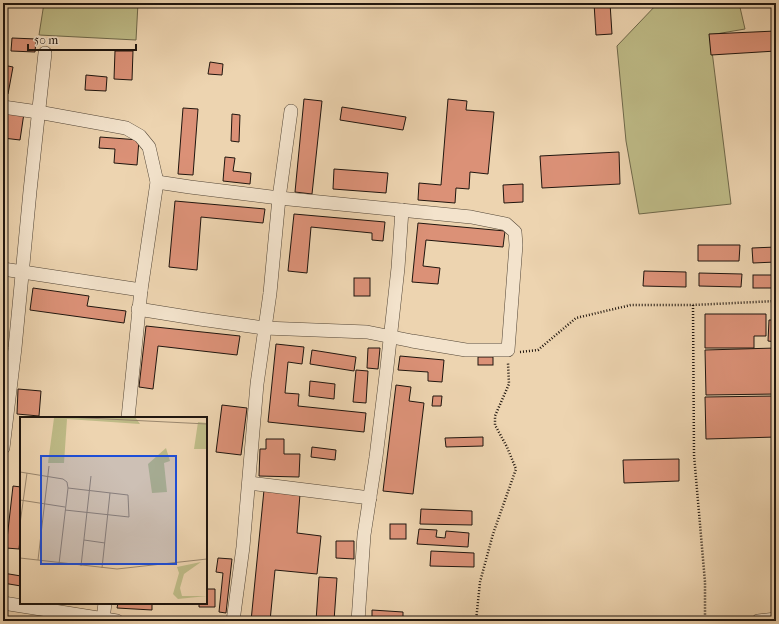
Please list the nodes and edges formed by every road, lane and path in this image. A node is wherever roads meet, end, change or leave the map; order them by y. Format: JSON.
{"nodes":[{"id":1,"x":45,"y":53,"type":"dead end"},
{"id":2,"x":3,"y":107,"type":"edge"},
{"id":3,"x":291,"y":111,"type":"dead end"},
{"id":4,"x":38,"y":112,"type":"junction"},
{"id":5,"x":157,"y":182,"type":"junction"},
{"id":6,"x":279,"y":198,"type":"junction"},
{"id":7,"x":402,"y":210,"type":"junction"},
{"id":8,"x":3,"y":269,"type":"edge"},
{"id":9,"x":22,"y":272,"type":"junction"},
{"id":10,"x":141,"y":290,"type":"junction"},
{"id":11,"x":776,"y":301,"type":"edge"},
{"id":12,"x":693,"y":305,"type":"junction"},
{"id":13,"x":138,"y":308,"type":"junction"},
{"id":14,"x":264,"y":328,"type":"junction"},
{"id":15,"x":390,"y":337,"type":"junction"},
{"id":16,"x":508,"y":350,"type":"junction"},
{"id":17,"x":128,"y":417,"type":"edge"},
{"id":18,"x":3,"y":448,"type":"edge"},
{"id":19,"x":249,"y":483,"type":"junction"},
{"id":20,"x":370,"y":498,"type":"junction"},
{"id":21,"x":3,"y":603,"type":"edge"},
{"id":22,"x":105,"y":604,"type":"edge"},
{"id":23,"x":103,"y":619,"type":"junction"},
{"id":24,"x":776,"y":619,"type":"edge"},
{"id":25,"x":117,"y":621,"type":"edge"},
{"id":26,"x":233,"y":621,"type":"edge"},
{"id":27,"x":358,"y":621,"type":"edge"},
{"id":28,"x":476,"y":621,"type":"edge"},
{"id":29,"x":705,"y":621,"type":"edge"},
{"id":30,"x":758,"y":621,"type":"edge"}],
"edges":[{"from":1,"to":4,"type":"street"},
{"from":2,"to":4,"type":"street"},
{"from":3,"to":6,"type":"street"},
{"from":4,"to":5,"type":"street"},
{"from":4,"to":9,"type":"street"},
{"from":5,"to":6,"type":"street"},
{"from":5,"to":10,"type":"street"},
{"from":6,"to":7,"type":"street"},
{"from":6,"to":14,"type":"street"},
{"from":7,"to":15,"type":"street"},
{"from":7,"to":16,"type":"street"},
{"from":8,"to":9,"type":"street"},
{"from":9,"to":10,"type":"street"},
{"from":9,"to":18,"type":"street"},
{"from":10,"to":13,"type":"street"},
{"from":11,"to":12,"type":"path"},
{"from":12,"to":16,"type":"path"},
{"from":12,"to":29,"type":"path"},
{"from":13,"to":14,"type":"street"},
{"from":13,"to":17,"type":"street"},
{"from":14,"to":15,"type":"street"},
{"from":14,"to":19,"type":"street"},
{"from":15,"to":16,"type":"street"},
{"from":15,"to":20,"type":"street"},
{"from":16,"to":28,"type":"path"},
{"from":19,"to":20,"type":"street"},
{"from":19,"to":26,"type":"street"},
{"from":20,"to":27,"type":"street"},
{"from":21,"to":23,"type":"street"},
{"from":22,"to":23,"type":"street"},
{"from":23,"to":25,"type":"street"},
{"from":24,"to":30,"type":"street"}]}
